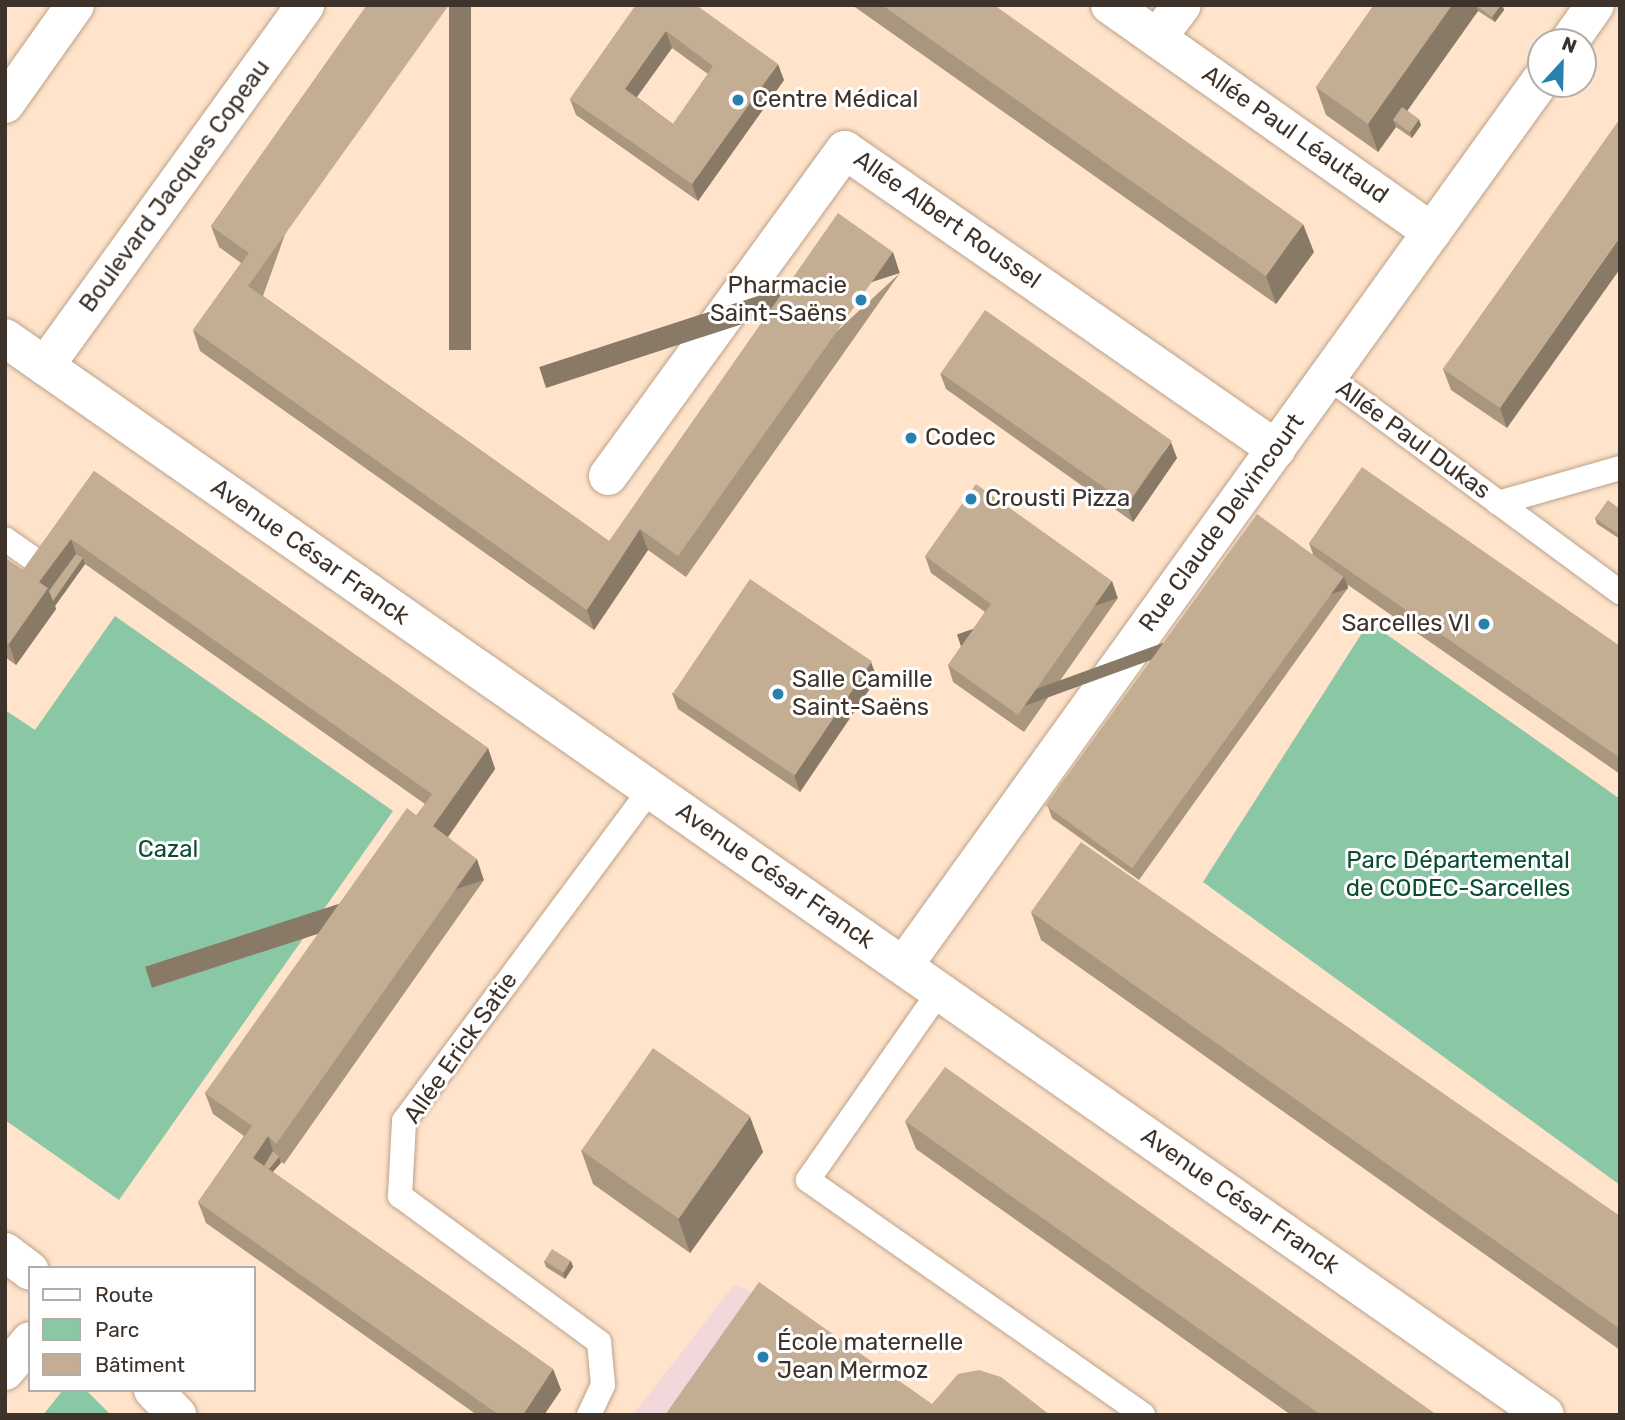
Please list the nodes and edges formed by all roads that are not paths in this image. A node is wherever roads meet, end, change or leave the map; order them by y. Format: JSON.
{"nodes":[{"id":1,"x":75,"y":5,"type":"edge"},
{"id":2,"x":304,"y":5,"type":"edge"},
{"id":3,"x":1110,"y":5,"type":"edge"},
{"id":4,"x":1182,"y":5,"type":"edge"},
{"id":5,"x":1595,"y":5,"type":"edge"},
{"id":6,"x":1579,"y":28,"type":"edge"},
{"id":7,"x":1157,"y":38,"type":"junction"},
{"id":8,"x":1528,"y":98,"type":"edge"},
{"id":9,"x":5,"y":104,"type":"edge"},
{"id":10,"x":1432,"y":232,"type":"junction"},
{"id":11,"x":5,"y":338,"type":"edge"},
{"id":12,"x":45,"y":366,"type":"junction"},
{"id":13,"x":1328,"y":377,"type":"junction"},
{"id":14,"x":1276,"y":449,"type":"junction"},
{"id":15,"x":1620,"y":468,"type":"edge"},
{"id":16,"x":608,"y":476,"type":"dead end"},
{"id":17,"x":1498,"y":503,"type":"junction"},
{"id":18,"x":5,"y":539,"type":"edge"},
{"id":19,"x":32,"y":558,"type":"edge"},
{"id":20,"x":1620,"y":592,"type":"edge"},
{"id":21,"x":651,"y":789,"type":"junction"},
{"id":22,"x":904,"y":965,"type":"junction"},
{"id":23,"x":939,"y":992,"type":"junction"},
{"id":24,"x":5,"y":1252,"type":"edge"},
{"id":25,"x":28,"y":1269,"type":"edge"},
{"id":26,"x":28,"y":1342,"type":"edge"},
{"id":27,"x":5,"y":1371,"type":"edge"},
{"id":28,"x":155,"y":1392,"type":"edge"},
{"id":29,"x":177,"y":1415,"type":"edge"},
{"id":30,"x":589,"y":1415,"type":"edge"},
{"id":31,"x":1143,"y":1415,"type":"edge"},
{"id":32,"x":1545,"y":1415,"type":"edge"}],
"edges":[{"from":1,"to":9,"type":"street"},
{"from":2,"to":12,"type":"street","name":"Boulevard Jacques Copeau"},
{"from":3,"to":7,"type":"street","name":"Allée Paul Léautaud"},
{"from":4,"to":7,"type":"street"},
{"from":5,"to":6,"type":"street"},
{"from":7,"to":10,"type":"street","name":"Allée Paul Léautaud"},
{"from":8,"to":10,"type":"street","name":"Rue Claude Delvincourt"},
{"from":10,"to":13,"type":"street","name":"Rue Claude Delvincourt"},
{"from":11,"to":12,"type":"street","name":"Avenue César Franck"},
{"from":12,"to":21,"type":"street","name":"Avenue César Franck"},
{"from":13,"to":14,"type":"street","name":"Rue Claude Delvincourt"},
{"from":13,"to":17,"type":"lane","name":"Allée Paul Dukas"},
{"from":14,"to":16,"type":"street","name":"Allée Albert Roussel"},
{"from":14,"to":22,"type":"street","name":"Rue Claude Delvincourt"},
{"from":15,"to":17,"type":"lane","name":"Allée Paul Dukas"},
{"from":17,"to":20,"type":"lane","name":"Allée Paul Dukas"},
{"from":18,"to":19,"type":"lane"},
{"from":21,"to":22,"type":"street","name":"Avenue César Franck"},
{"from":21,"to":30,"type":"lane","name":"Allée Erick Satie"},
{"from":22,"to":23,"type":"street","name":"Avenue César Franck"},
{"from":23,"to":31,"type":"lane"},
{"from":23,"to":32,"type":"street","name":"Avenue César Franck"},
{"from":24,"to":25,"type":"street"},
{"from":26,"to":27,"type":"street"},
{"from":28,"to":29,"type":"street"}]}
